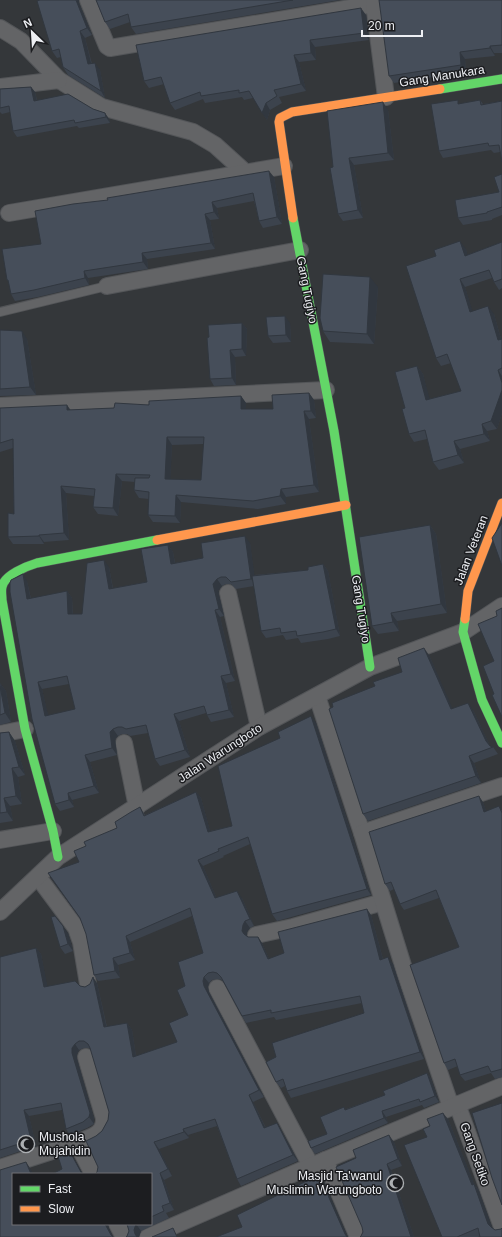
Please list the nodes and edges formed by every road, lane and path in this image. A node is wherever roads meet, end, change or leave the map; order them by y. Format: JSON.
{"nodes":[{"id":1,"x":88,"y":0,"type":"edge"},
{"id":2,"x":375,"y":2,"type":"edge"},
{"id":3,"x":0,"y":28,"type":"edge"},
{"id":4,"x":502,"y":79,"type":"edge"},
{"id":5,"x":59,"y":80,"type":"junction"},
{"id":6,"x":0,"y":87,"type":"edge"},
{"id":7,"x":386,"y":97,"type":"junction"},
{"id":8,"x":284,"y":166,"type":"junction"},
{"id":9,"x":246,"y":173,"type":"junction"},
{"id":10,"x":9,"y":213,"type":"dead end"},
{"id":11,"x":300,"y":250,"type":"junction"},
{"id":12,"x":107,"y":286,"type":"joint"},
{"id":13,"x":0,"y":312,"type":"edge"},
{"id":14,"x":326,"y":390,"type":"junction"},
{"id":15,"x":0,"y":406,"type":"edge"},
{"id":16,"x":502,"y":503,"type":"edge"},
{"id":17,"x":346,"y":505,"type":"junction"},
{"id":18,"x":228,"y":593,"type":"dead end"},
{"id":19,"x":502,"y":606,"type":"edge"},
{"id":20,"x":463,"y":632,"type":"junction"},
{"id":21,"x":370,"y":666,"type":"junction"},
{"id":22,"x":317,"y":696,"type":"junction"},
{"id":23,"x":259,"y":727,"type":"junction"},
{"id":24,"x":25,"y":729,"type":"junction"},
{"id":25,"x":0,"y":734,"type":"edge"},
{"id":26,"x":124,"y":743,"type":"dead end"},
{"id":27,"x":502,"y":743,"type":"edge"},
{"id":28,"x":502,"y":786,"type":"edge"},
{"id":29,"x":137,"y":807,"type":"junction"},
{"id":30,"x":53,"y":831,"type":"junction"},
{"id":31,"x":362,"y":833,"type":"junction"},
{"id":32,"x":0,"y":840,"type":"edge"},
{"id":33,"x":58,"y":857,"type":"junction"},
{"id":34,"x":38,"y":876,"type":"junction"},
{"id":35,"x":382,"y":902,"type":"junction"},
{"id":36,"x":0,"y":912,"type":"edge"},
{"id":37,"x":256,"y":935,"type":"edge"},
{"id":38,"x":88,"y":984,"type":"edge"},
{"id":39,"x":217,"y":988,"type":"dead end"},
{"id":40,"x":86,"y":1057,"type":"dead end"},
{"id":41,"x":502,"y":1086,"type":"edge"},
{"id":42,"x":454,"y":1105,"type":"junction"},
{"id":43,"x":77,"y":1143,"type":"junction"},
{"id":44,"x":318,"y":1163,"type":"junction"},
{"id":45,"x":0,"y":1168,"type":"edge"},
{"id":46,"x":92,"y":1173,"type":"edge"},
{"id":47,"x":118,"y":1225,"type":"edge"},
{"id":48,"x":502,"y":1227,"type":"edge"},
{"id":49,"x":124,"y":1237,"type":"edge"},
{"id":50,"x":148,"y":1237,"type":"edge"},
{"id":51,"x":358,"y":1237,"type":"edge"}],
"edges":[{"from":1,"to":2,"type":"street"},
{"from":2,"to":7,"type":"street"},
{"from":3,"to":5,"type":"street"},
{"from":4,"to":7,"type":"street","name":"Gang Manukara"},
{"from":5,"to":6,"type":"street"},
{"from":5,"to":9,"type":"street"},
{"from":7,"to":8,"type":"street","name":"Gang Tugiyo"},
{"from":8,"to":9,"type":"street"},
{"from":8,"to":11,"type":"street","name":"Gang Tugiyo"},
{"from":9,"to":10,"type":"street"},
{"from":11,"to":12,"type":"street"},
{"from":11,"to":14,"type":"street","name":"Gang Tugiyo"},
{"from":12,"to":13,"type":"lane"},
{"from":14,"to":15,"type":"street"},
{"from":14,"to":17,"type":"street","name":"Gang Tugiyo"},
{"from":16,"to":20,"type":"street","name":"Jalan Veteran"},
{"from":17,"to":21,"type":"street","name":"Gang Tugiyo"},
{"from":17,"to":24,"type":"street"},
{"from":18,"to":23,"type":"street"},
{"from":19,"to":20,"type":"street","name":"Jalan Warungboto"},
{"from":20,"to":21,"type":"street","name":"Jalan Warungboto"},
{"from":20,"to":27,"type":"street","name":"Jalan Veteran"},
{"from":21,"to":22,"type":"street","name":"Jalan Warungboto"},
{"from":22,"to":23,"type":"street","name":"Jalan Warungboto"},
{"from":22,"to":31,"type":"street","name":"Gang Setiko"},
{"from":23,"to":29,"type":"street","name":"Jalan Warungboto"},
{"from":24,"to":25,"type":"street"},
{"from":24,"to":30,"type":"street"},
{"from":26,"to":29,"type":"street"},
{"from":28,"to":31,"type":"street"},
{"from":29,"to":33,"type":"street","name":"Jalan Warungboto"},
{"from":30,"to":32,"type":"street"},
{"from":30,"to":33,"type":"street"},
{"from":31,"to":35,"type":"street","name":"Gang Setiko"},
{"from":33,"to":34,"type":"street","name":"Jalan Warungboto"},
{"from":34,"to":36,"type":"street","name":"Jalan Warungboto"},
{"from":34,"to":38,"type":"street"},
{"from":35,"to":37,"type":"street"},
{"from":35,"to":42,"type":"street","name":"Gang Setiko"},
{"from":39,"to":44,"type":"street"},
{"from":40,"to":43,"type":"street"},
{"from":41,"to":42,"type":"street"},
{"from":42,"to":44,"type":"street"},
{"from":42,"to":48,"type":"street","name":"Gang Setiko"},
{"from":43,"to":45,"type":"street"},
{"from":43,"to":46,"type":"street"},
{"from":44,"to":50,"type":"street"},
{"from":44,"to":51,"type":"street"},
{"from":47,"to":49,"type":"street"}]}
